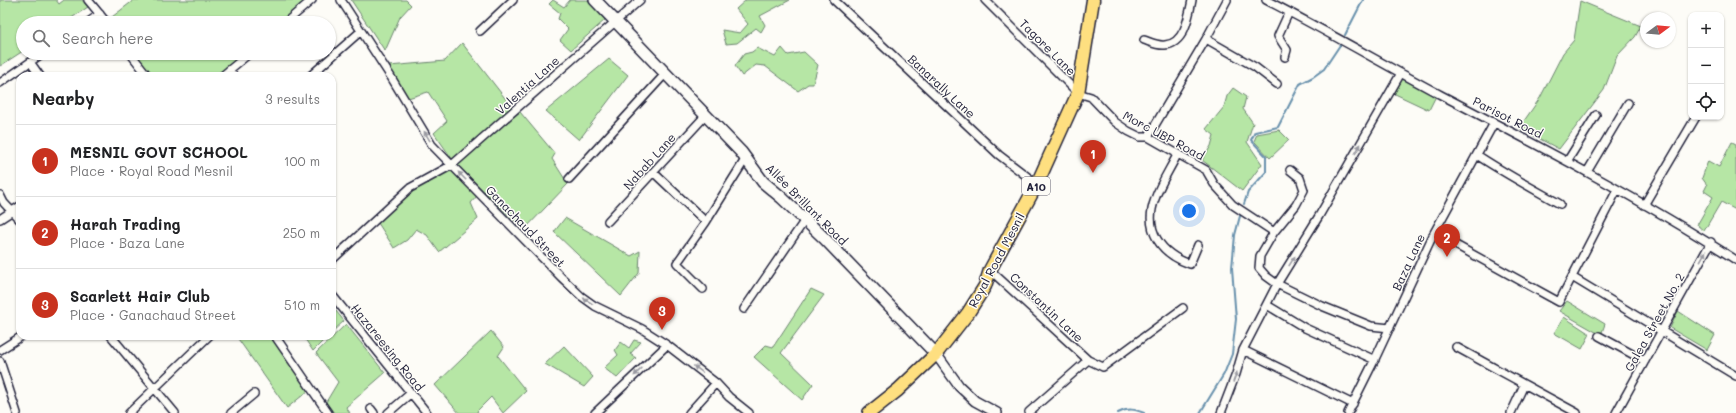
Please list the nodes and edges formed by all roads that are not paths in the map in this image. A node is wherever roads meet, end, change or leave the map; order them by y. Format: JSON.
{"nodes":[{"id":1,"x":88,"y":0,"type":"edge"},
{"id":2,"x":312,"y":0,"type":"edge"},
{"id":3,"x":341,"y":0,"type":"edge"},
{"id":4,"x":513,"y":0,"type":"edge"},
{"id":5,"x":595,"y":0,"type":"edge"},
{"id":6,"x":640,"y":0,"type":"edge"},
{"id":7,"x":834,"y":0,"type":"edge"},
{"id":8,"x":985,"y":0,"type":"edge"},
{"id":9,"x":1093,"y":0,"type":"edge"},
{"id":10,"x":1192,"y":0,"type":"edge"},
{"id":11,"x":1227,"y":0,"type":"edge"},
{"id":12,"x":1266,"y":0,"type":"edge"},
{"id":13,"x":1289,"y":12,"type":"junction"},
{"id":14,"x":100,"y":14,"type":"joint"},
{"id":15,"x":97,"y":16,"type":"edge"},
{"id":16,"x":293,"y":16,"type":"edge"},
{"id":17,"x":615,"y":22,"type":"junction"},
{"id":18,"x":361,"y":31,"type":"junction"},
{"id":19,"x":480,"y":31,"type":"dead end"},
{"id":20,"x":1206,"y":39,"type":"junction"},
{"id":21,"x":1144,"y":40,"type":"dead end"},
{"id":22,"x":336,"y":53,"type":"edge"},
{"id":23,"x":1285,"y":57,"type":"dead end"},
{"id":24,"x":33,"y":60,"type":"edge"},
{"id":25,"x":135,"y":60,"type":"edge"},
{"id":26,"x":241,"y":60,"type":"edge"},
{"id":27,"x":328,"y":60,"type":"edge"},
{"id":28,"x":30,"y":62,"type":"junction"},
{"id":29,"x":229,"y":70,"type":"joint"},
{"id":30,"x":37,"y":72,"type":"edge"},
{"id":31,"x":145,"y":72,"type":"edge"},
{"id":32,"x":227,"y":72,"type":"edge"},
{"id":33,"x":315,"y":72,"type":"edge"},
{"id":34,"x":666,"y":73,"type":"junction"},
{"id":35,"x":1400,"y":73,"type":"junction"},
{"id":36,"x":0,"y":83,"type":"edge"},
{"id":37,"x":1277,"y":84,"type":"dead end"},
{"id":38,"x":1078,"y":93,"type":"junction"},
{"id":39,"x":1628,"y":103,"type":"dead end"},
{"id":40,"x":706,"y":115,"type":"junction"},
{"id":41,"x":1596,"y":115,"type":"dead end"},
{"id":42,"x":1694,"y":120,"type":"edge"},
{"id":43,"x":1494,"y":123,"type":"junction"},
{"id":44,"x":1148,"y":137,"type":"junction"},
{"id":45,"x":1177,"y":155,"type":"junction"},
{"id":46,"x":1476,"y":155,"type":"junction"},
{"id":47,"x":746,"y":158,"type":"junction"},
{"id":48,"x":1568,"y":160,"type":"junction"},
{"id":49,"x":452,"y":165,"type":"junction"},
{"id":50,"x":1290,"y":170,"type":"dead end"},
{"id":51,"x":653,"y":172,"type":"junction"},
{"id":52,"x":1587,"y":172,"type":"junction"},
{"id":53,"x":569,"y":179,"type":"dead end"},
{"id":54,"x":1037,"y":184,"type":"junction"},
{"id":55,"x":1617,"y":190,"type":"junction"},
{"id":56,"x":0,"y":195,"type":"edge"},
{"id":57,"x":1560,"y":204,"type":"dead end"},
{"id":58,"x":1644,"y":205,"type":"junction"},
{"id":59,"x":16,"y":209,"type":"edge"},
{"id":60,"x":12,"y":212,"type":"junction"},
{"id":61,"x":16,"y":216,"type":"edge"},
{"id":62,"x":0,"y":219,"type":"edge"},
{"id":63,"x":805,"y":220,"type":"junction"},
{"id":64,"x":608,"y":221,"type":"dead end"},
{"id":65,"x":706,"y":222,"type":"junction"},
{"id":66,"x":1274,"y":232,"type":"junction"},
{"id":67,"x":1434,"y":232,"type":"junction"},
{"id":68,"x":1711,"y":242,"type":"junction"},
{"id":69,"x":1198,"y":244,"type":"dead end"},
{"id":70,"x":336,"y":256,"type":"edge"},
{"id":71,"x":1736,"y":258,"type":"edge"},
{"id":72,"x":990,"y":270,"type":"junction"},
{"id":73,"x":1572,"y":277,"type":"junction"},
{"id":74,"x":1277,"y":284,"type":"junction"},
{"id":75,"x":703,"y":289,"type":"dead end"},
{"id":76,"x":336,"y":300,"type":"edge"},
{"id":77,"x":1267,"y":305,"type":"junction"},
{"id":78,"x":1183,"y":308,"type":"dead end"},
{"id":79,"x":744,"y":309,"type":"dead end"},
{"id":80,"x":1390,"y":328,"type":"junction"},
{"id":81,"x":1661,"y":332,"type":"junction"},
{"id":82,"x":1599,"y":336,"type":"dead end"},
{"id":83,"x":16,"y":340,"type":"edge"},
{"id":84,"x":114,"y":340,"type":"edge"},
{"id":85,"x":205,"y":340,"type":"edge"},
{"id":86,"x":277,"y":340,"type":"edge"},
{"id":87,"x":667,"y":345,"type":"junction"},
{"id":88,"x":1456,"y":347,"type":"dead end"},
{"id":89,"x":0,"y":350,"type":"edge"},
{"id":90,"x":1242,"y":350,"type":"junction"},
{"id":91,"x":936,"y":354,"type":"junction"},
{"id":92,"x":1088,"y":360,"type":"junction"},
{"id":93,"x":1375,"y":360,"type":"junction"},
{"id":94,"x":0,"y":361,"type":"edge"},
{"id":95,"x":1645,"y":361,"type":"junction"},
{"id":96,"x":1736,"y":376,"type":"edge"},
{"id":97,"x":716,"y":383,"type":"junction"},
{"id":98,"x":1524,"y":385,"type":"junction"},
{"id":99,"x":153,"y":389,"type":"junction"},
{"id":100,"x":410,"y":393,"type":"junction"},
{"id":101,"x":254,"y":394,"type":"dead end"},
{"id":102,"x":1353,"y":404,"type":"junction"},
{"id":103,"x":17,"y":413,"type":"edge"},
{"id":104,"x":129,"y":413,"type":"edge"},
{"id":105,"x":175,"y":413,"type":"edge"},
{"id":106,"x":231,"y":413,"type":"edge"},
{"id":107,"x":328,"y":413,"type":"edge"},
{"id":108,"x":388,"y":413,"type":"edge"},
{"id":109,"x":427,"y":413,"type":"edge"},
{"id":110,"x":595,"y":413,"type":"edge"},
{"id":111,"x":689,"y":413,"type":"edge"},
{"id":112,"x":749,"y":413,"type":"edge"},
{"id":113,"x":869,"y":413,"type":"edge"},
{"id":114,"x":997,"y":413,"type":"edge"},
{"id":115,"x":1029,"y":413,"type":"edge"},
{"id":116,"x":1220,"y":413,"type":"edge"},
{"id":117,"x":1348,"y":413,"type":"edge"},
{"id":118,"x":1511,"y":413,"type":"edge"},
{"id":119,"x":1577,"y":413,"type":"edge"},
{"id":120,"x":1616,"y":413,"type":"edge"}],
"edges":[{"from":1,"to":14,"type":"street"},
{"from":2,"to":16,"type":"street"},
{"from":3,"to":18,"type":"street","name":"Ganachaud Street"},
{"from":4,"to":19,"type":"street"},
{"from":5,"to":17,"type":"main road","name":"Allée Brillant Road"},
{"from":6,"to":17,"type":"street","name":"Valentia Lane"},
{"from":7,"to":54,"type":"street","name":"Banarally Lane"},
{"from":8,"to":38,"type":"street","name":"Tagore Lane"},
{"from":9,"to":38,"type":"main road","name":"Royal Road Mesnil","number":"A10"},
{"from":10,"to":21,"type":"street"},
{"from":11,"to":20,"type":"street"},
{"from":12,"to":13,"type":"street","name":"Parisot Road"},
{"from":13,"to":23,"type":"street"},
{"from":13,"to":35,"type":"street","name":"Parisot Road"},
{"from":14,"to":15,"type":"street"},
{"from":17,"to":34,"type":"main road","name":"Allée Brillant Road"},
{"from":17,"to":49,"type":"street","name":"Valentia Lane"},
{"from":18,"to":22,"type":"street"},
{"from":49,"to":18,"type":"street","name":"Ganachaud Street","one_way":true},
{"from":20,"to":37,"type":"street"},
{"from":20,"to":44,"type":"street"},
{"from":24,"to":28,"type":"street"},
{"from":25,"to":31,"type":"street"},
{"from":26,"to":29,"type":"street"},
{"from":27,"to":33,"type":"street"},
{"from":28,"to":30,"type":"street"},
{"from":28,"to":36,"type":"street"},
{"from":29,"to":32,"type":"street"},
{"from":34,"to":40,"type":"main road","name":"Allée Brillant Road"},
{"from":34,"to":53,"type":"street"},
{"from":35,"to":43,"type":"street","name":"Parisot Road"},
{"from":74,"to":35,"type":"street","one_way":true},
{"from":38,"to":44,"type":"street","name":"Morc UBP Road"},
{"from":38,"to":54,"type":"main road","name":"Royal Road Mesnil","number":"A10"},
{"from":39,"to":52,"type":"street"},
{"from":40,"to":47,"type":"main road","name":"Allée Brillant Road"},
{"from":40,"to":51,"type":"street","name":"Nabab Lane"},
{"from":41,"to":48,"type":"street"},
{"from":42,"to":58,"type":"street"},
{"from":43,"to":46,"type":"street","name":"Baza Lane"},
{"from":43,"to":48,"type":"street","name":"Parisot Road"},
{"from":44,"to":45,"type":"street","name":"Morc UBP Road"},
{"from":45,"to":66,"type":"street","name":"Morc UBP Road"},
{"from":45,"to":69,"type":"street"},
{"from":46,"to":57,"type":"street"},
{"from":46,"to":67,"type":"street","name":"Baza Lane"},
{"from":47,"to":63,"type":"main road","name":"Allée Brillant Road"},
{"from":47,"to":65,"type":"street"},
{"from":48,"to":52,"type":"street","name":"Parisot Road"},
{"from":49,"to":70,"type":"street","name":"Valentia Lane"},
{"from":87,"to":49,"type":"street","name":"Ganachaud Street","one_way":true},
{"from":50,"to":66,"type":"street"},
{"from":51,"to":64,"type":"street","name":"Nabab Lane"},
{"from":51,"to":65,"type":"street"},
{"from":52,"to":55,"type":"street","name":"Parisot Road"},
{"from":54,"to":72,"type":"main road","name":"Royal Road Mesnil","number":"A10"},
{"from":55,"to":58,"type":"street","name":"Parisot Road"},
{"from":55,"to":73,"type":"street"},
{"from":56,"to":60,"type":"street"},
{"from":58,"to":68,"type":"street","name":"Parisot Road"},
{"from":59,"to":60,"type":"street"},
{"from":60,"to":61,"type":"street"},
{"from":60,"to":62,"type":"street"},
{"from":63,"to":79,"type":"street"},
{"from":63,"to":91,"type":"main road","name":"Allée Brillant Road"},
{"from":65,"to":75,"type":"street"},
{"from":66,"to":74,"type":"street"},
{"from":67,"to":73,"type":"street"},
{"from":67,"to":80,"type":"street","name":"Baza Lane"},
{"from":68,"to":71,"type":"street","name":"Parisot Road"},
{"from":81,"to":68,"type":"street","name":"Galea Street No. 2","one_way":true},
{"from":72,"to":91,"type":"main road","name":"Royal Road Mesnil","number":"A10"},
{"from":72,"to":92,"type":"street","name":"Constantin Lane"},
{"from":73,"to":81,"type":"street"},
{"from":74,"to":77,"type":"street"},
{"from":74,"to":80,"type":"street"},
{"from":76,"to":100,"type":"street","name":"Hazareesing Road"},
{"from":77,"to":90,"type":"street"},
{"from":77,"to":93,"type":"street"},
{"from":78,"to":92,"type":"street"},
{"from":80,"to":93,"type":"street","name":"Baza Lane"},
{"from":81,"to":95,"type":"street","name":"Galea Street No. 2"},
{"from":81,"to":96,"type":"street"},
{"from":82,"to":95,"type":"street"},
{"from":83,"to":89,"type":"street"},
{"from":84,"to":99,"type":"street"},
{"from":85,"to":99,"type":"street"},
{"from":86,"to":107,"type":"street"},
{"from":97,"to":87,"type":"street","name":"Ganachaud Street","one_way":true},
{"from":87,"to":110,"type":"street","one_way":true},
{"from":88,"to":98,"type":"street"},
{"from":90,"to":102,"type":"street"},
{"from":116,"to":90,"type":"street","one_way":true},
{"from":91,"to":113,"type":"main road","number":"A10"},
{"from":91,"to":114,"type":"street"},
{"from":92,"to":115,"type":"street"},
{"from":93,"to":102,"type":"street","name":"Baza Lane"},
{"from":94,"to":103,"type":"street"},
{"from":95,"to":120,"type":"street","name":"Galea Street No. 2"},
{"from":97,"to":111,"type":"street"},
{"from":97,"to":112,"type":"street","name":"Ganachaud Street"},
{"from":98,"to":118,"type":"street"},
{"from":98,"to":119,"type":"street"},
{"from":99,"to":104,"type":"street"},
{"from":99,"to":105,"type":"street"},
{"from":100,"to":108,"type":"street"},
{"from":100,"to":109,"type":"street","name":"Hazareesing Road"},
{"from":101,"to":106,"type":"street"},
{"from":102,"to":117,"type":"street","name":"Baza Lane"}]}
